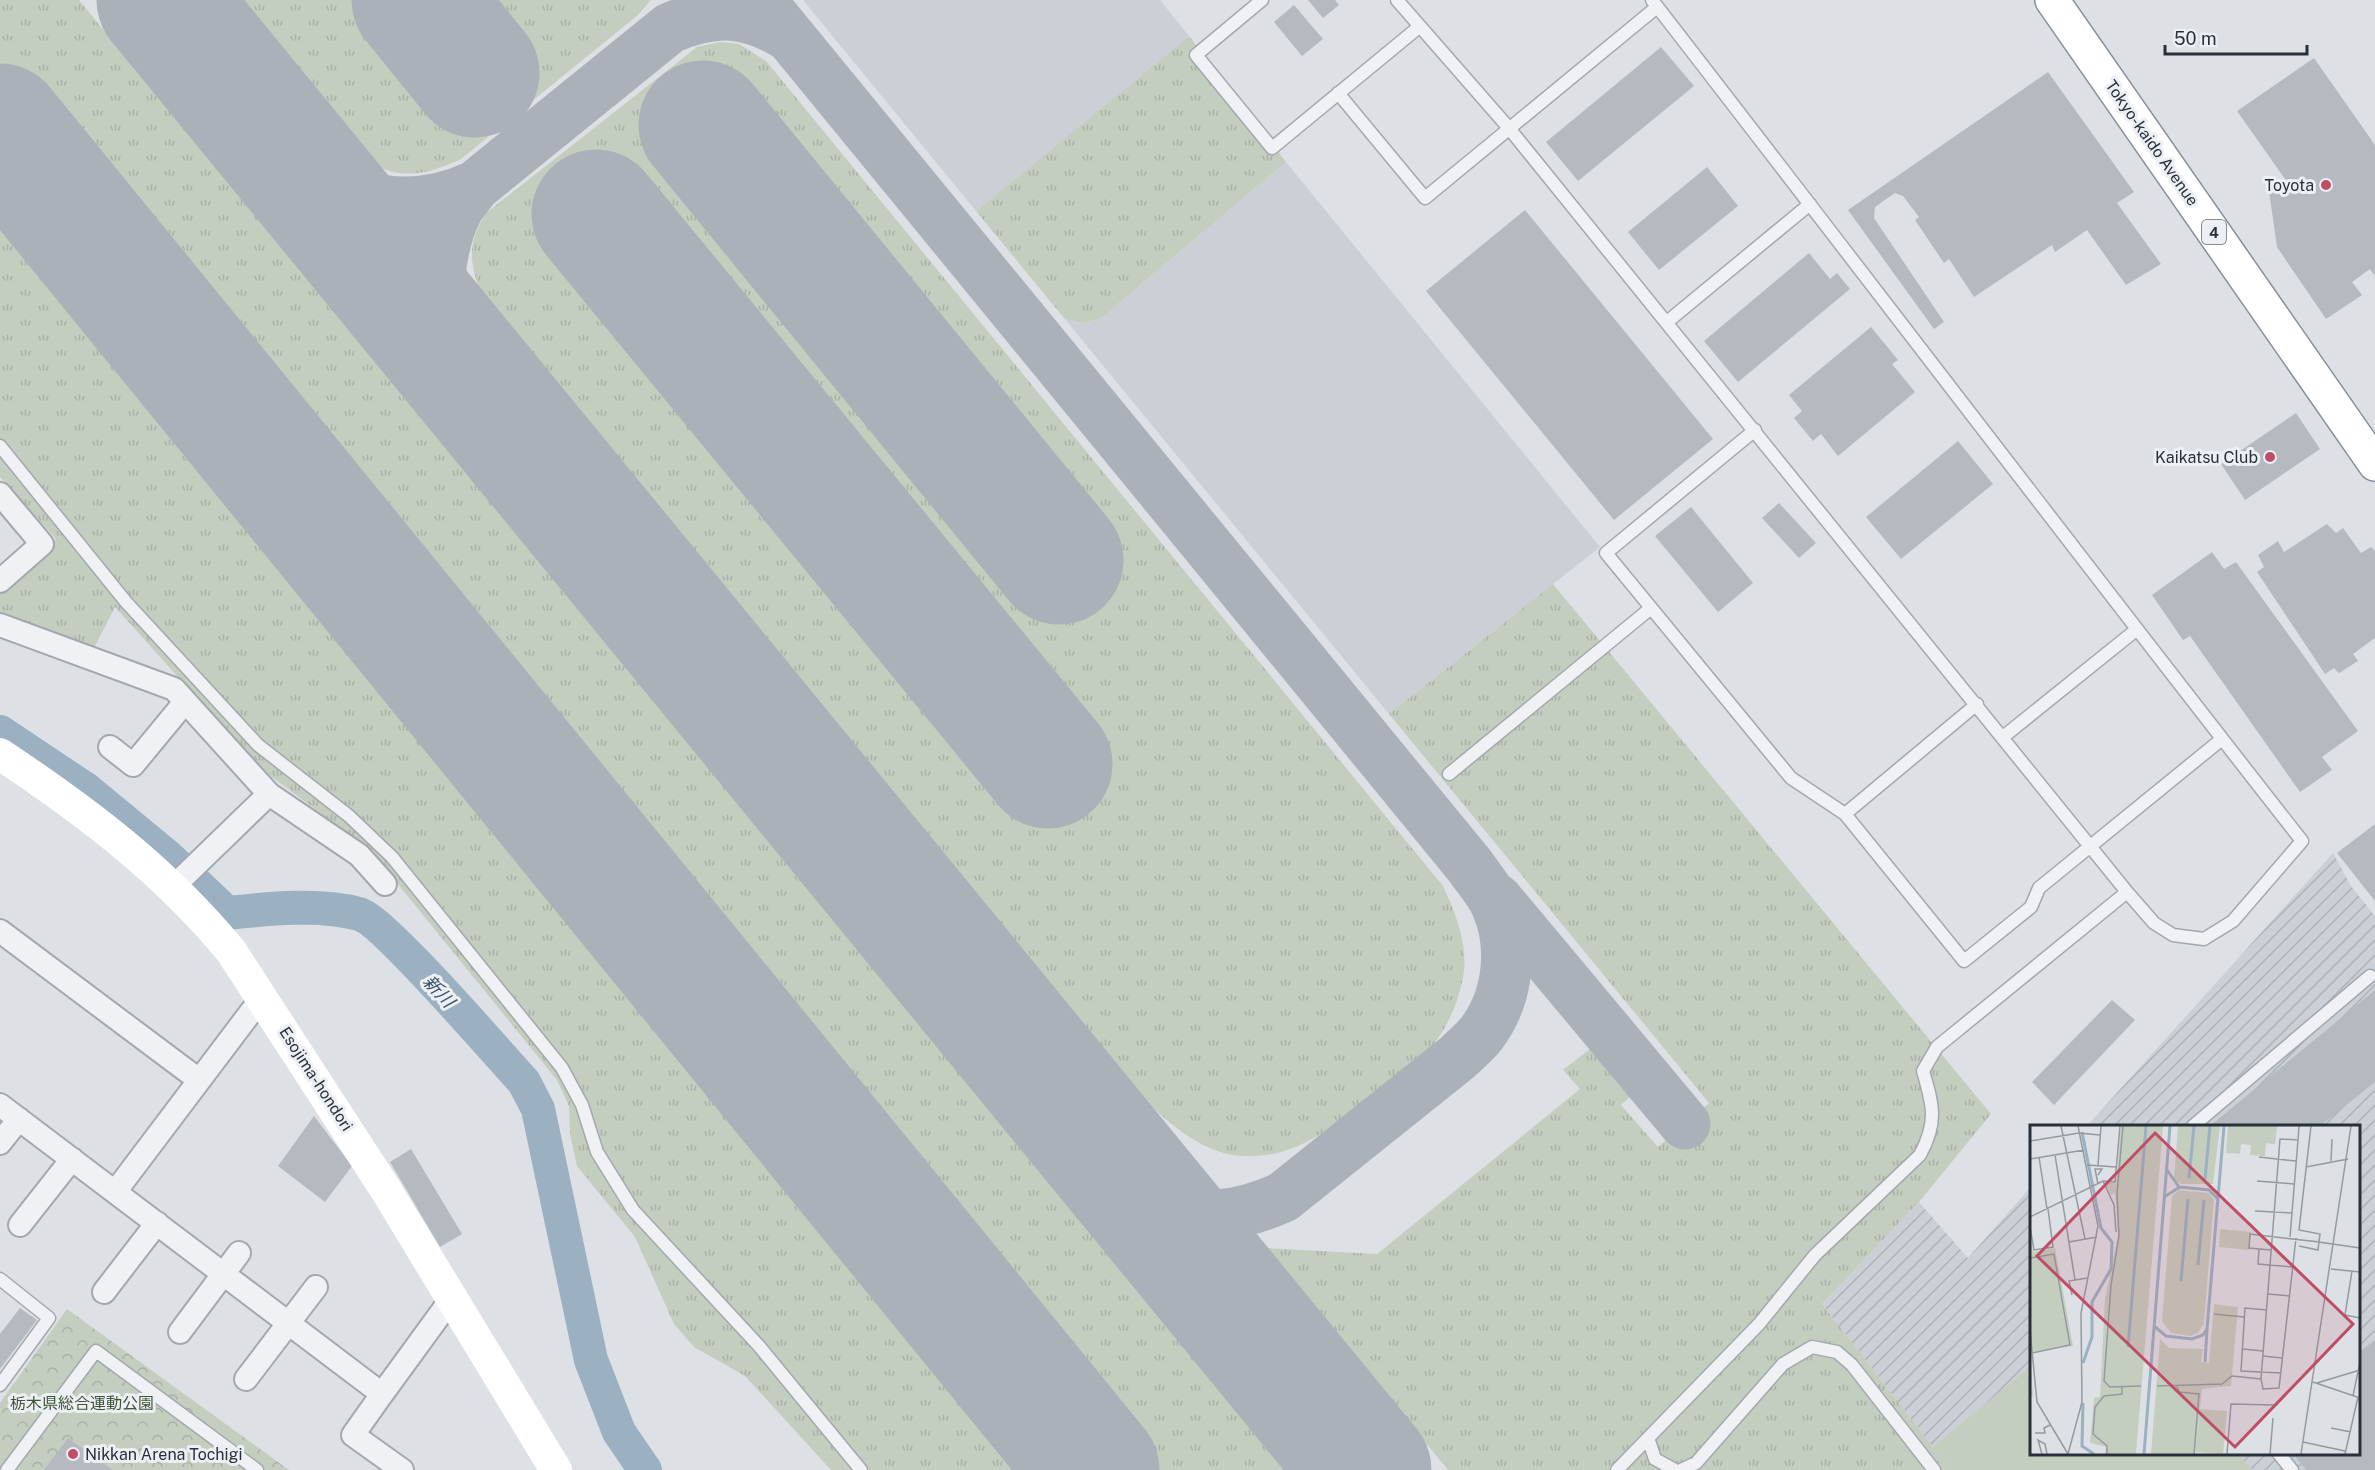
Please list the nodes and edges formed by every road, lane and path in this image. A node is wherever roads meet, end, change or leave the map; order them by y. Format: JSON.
{"nodes":[{"id":1,"x":1262,"y":0,"type":"edge"},
{"id":2,"x":1397,"y":0,"type":"edge"},
{"id":3,"x":2052,"y":0,"type":"edge"},
{"id":4,"x":1654,"y":3,"type":"edge"},
{"id":5,"x":1419,"y":27,"type":"junction"},
{"id":6,"x":1338,"y":93,"type":"junction"},
{"id":7,"x":1508,"y":127,"type":"junction"},
{"id":8,"x":1810,"y":204,"type":"junction"},
{"id":9,"x":1667,"y":322,"type":"junction"},
{"id":10,"x":1755,"y":430,"type":"junction"},
{"id":11,"x":0,"y":446,"type":"edge"},
{"id":12,"x":2375,"y":464,"type":"edge"},
{"id":13,"x":0,"y":494,"type":"edge"},
{"id":14,"x":0,"y":582,"type":"edge"},
{"id":15,"x":1651,"y":608,"type":"junction"},
{"id":16,"x":0,"y":625,"type":"edge"},
{"id":17,"x":2136,"y":630,"type":"junction"},
{"id":18,"x":185,"y":702,"type":"junction"},
{"id":19,"x":1977,"y":704,"type":"junction"},
{"id":20,"x":2003,"y":737,"type":"junction"},
{"id":21,"x":2222,"y":739,"type":"junction"},
{"id":22,"x":110,"y":747,"type":"dead end"},
{"id":23,"x":0,"y":754,"type":"edge"},
{"id":24,"x":1449,"y":774,"type":"dead end"},
{"id":25,"x":269,"y":794,"type":"junction"},
{"id":26,"x":1845,"y":814,"type":"junction"},
{"id":27,"x":2090,"y":846,"type":"junction"},
{"id":28,"x":385,"y":884,"type":"dead end"},
{"id":29,"x":173,"y":887,"type":"junction"},
{"id":30,"x":2127,"y":892,"type":"junction"},
{"id":31,"x":0,"y":930,"type":"edge"},
{"id":32,"x":2370,"y":976,"type":"dead end"},
{"id":33,"x":262,"y":996,"type":"junction"},
{"id":34,"x":199,"y":1080,"type":"junction"},
{"id":35,"x":0,"y":1105,"type":"edge"},
{"id":36,"x":19,"y":1119,"type":"junction"},
{"id":37,"x":2194,"y":1125,"type":"edge"},
{"id":38,"x":0,"y":1143,"type":"edge"},
{"id":39,"x":72,"y":1159,"type":"junction"},
{"id":40,"x":116,"y":1192,"type":"junction"},
{"id":41,"x":157,"y":1223,"type":"junction"},
{"id":42,"x":20,"y":1225,"type":"dead end"},
{"id":43,"x":239,"y":1253,"type":"dead end"},
{"id":44,"x":224,"y":1273,"type":"junction"},
{"id":45,"x":0,"y":1279,"type":"edge"},
{"id":46,"x":316,"y":1287,"type":"dead end"},
{"id":47,"x":104,"y":1292,"type":"dead end"},
{"id":48,"x":452,"y":1298,"type":"junction"},
{"id":49,"x":289,"y":1322,"type":"junction"},
{"id":50,"x":180,"y":1332,"type":"dead end"},
{"id":51,"x":246,"y":1379,"type":"dead end"},
{"id":52,"x":0,"y":1385,"type":"edge"},
{"id":53,"x":382,"y":1394,"type":"junction"},
{"id":54,"x":1648,"y":1438,"type":"junction"},
{"id":55,"x":2280,"y":1455,"type":"edge"},
{"id":56,"x":7,"y":1470,"type":"edge"},
{"id":57,"x":257,"y":1470,"type":"edge"},
{"id":58,"x":402,"y":1470,"type":"edge"},
{"id":59,"x":556,"y":1470,"type":"edge"},
{"id":60,"x":861,"y":1470,"type":"edge"},
{"id":61,"x":1617,"y":1470,"type":"edge"},
{"id":62,"x":1675,"y":1470,"type":"edge"},
{"id":63,"x":1681,"y":1470,"type":"edge"},
{"id":64,"x":1934,"y":1470,"type":"edge"},
{"id":65,"x":2292,"y":1470,"type":"edge"}],
"edges":[{"from":1,"to":6,"type":"lane"},
{"from":2,"to":5,"type":"lane"},
{"from":3,"to":12,"type":"highway","name":"Tokyo-kaido Avenue","number":"4"},
{"from":4,"to":7,"type":"lane"},
{"from":4,"to":8,"type":"lane"},
{"from":5,"to":6,"type":"lane"},
{"from":5,"to":7,"type":"lane"},
{"from":6,"to":7,"type":"lane"},
{"from":7,"to":9,"type":"lane"},
{"from":8,"to":9,"type":"lane"},
{"from":8,"to":17,"type":"lane"},
{"from":9,"to":10,"type":"lane"},
{"from":10,"to":15,"type":"lane"},
{"from":10,"to":19,"type":"lane"},
{"from":11,"to":60,"type":"lane"},
{"from":13,"to":14,"type":"street"},
{"from":15,"to":24,"type":"lane"},
{"from":15,"to":26,"type":"lane"},
{"from":16,"to":18,"type":"street"},
{"from":17,"to":20,"type":"lane"},
{"from":17,"to":21,"type":"lane"},
{"from":18,"to":22,"type":"street"},
{"from":18,"to":25,"type":"street"},
{"from":19,"to":20,"type":"lane"},
{"from":19,"to":26,"type":"lane"},
{"from":20,"to":27,"type":"lane"},
{"from":21,"to":27,"type":"lane"},
{"from":21,"to":30,"type":"lane"},
{"from":23,"to":29,"type":"street","name":"Esojima-hondori"},
{"from":25,"to":28,"type":"street"},
{"from":25,"to":29,"type":"street"},
{"from":26,"to":27,"type":"lane"},
{"from":27,"to":30,"type":"lane"},
{"from":29,"to":33,"type":"street","name":"Esojima-hondori"},
{"from":30,"to":54,"type":"lane"},
{"from":31,"to":34,"type":"street"},
{"from":32,"to":37,"type":"lane"},
{"from":33,"to":34,"type":"street"},
{"from":33,"to":48,"type":"street","name":"Esojima-hondori"},
{"from":34,"to":40,"type":"street"},
{"from":35,"to":36,"type":"street"},
{"from":36,"to":38,"type":"street"},
{"from":36,"to":39,"type":"street"},
{"from":39,"to":40,"type":"street"},
{"from":39,"to":42,"type":"street"},
{"from":40,"to":41,"type":"street"},
{"from":41,"to":44,"type":"street"},
{"from":41,"to":47,"type":"street"},
{"from":43,"to":44,"type":"street"},
{"from":44,"to":49,"type":"street"},
{"from":44,"to":50,"type":"street"},
{"from":45,"to":52,"type":"lane"},
{"from":46,"to":49,"type":"street"},
{"from":48,"to":53,"type":"street"},
{"from":48,"to":59,"type":"street","name":"Esojima-hondori"},
{"from":49,"to":51,"type":"street"},
{"from":49,"to":53,"type":"street"},
{"from":53,"to":58,"type":"street"},
{"from":54,"to":61,"type":"lane"},
{"from":54,"to":62,"type":"lane"},
{"from":55,"to":65,"type":"lane"},
{"from":56,"to":57,"type":"lane"},
{"from":63,"to":64,"type":"lane"}]}
